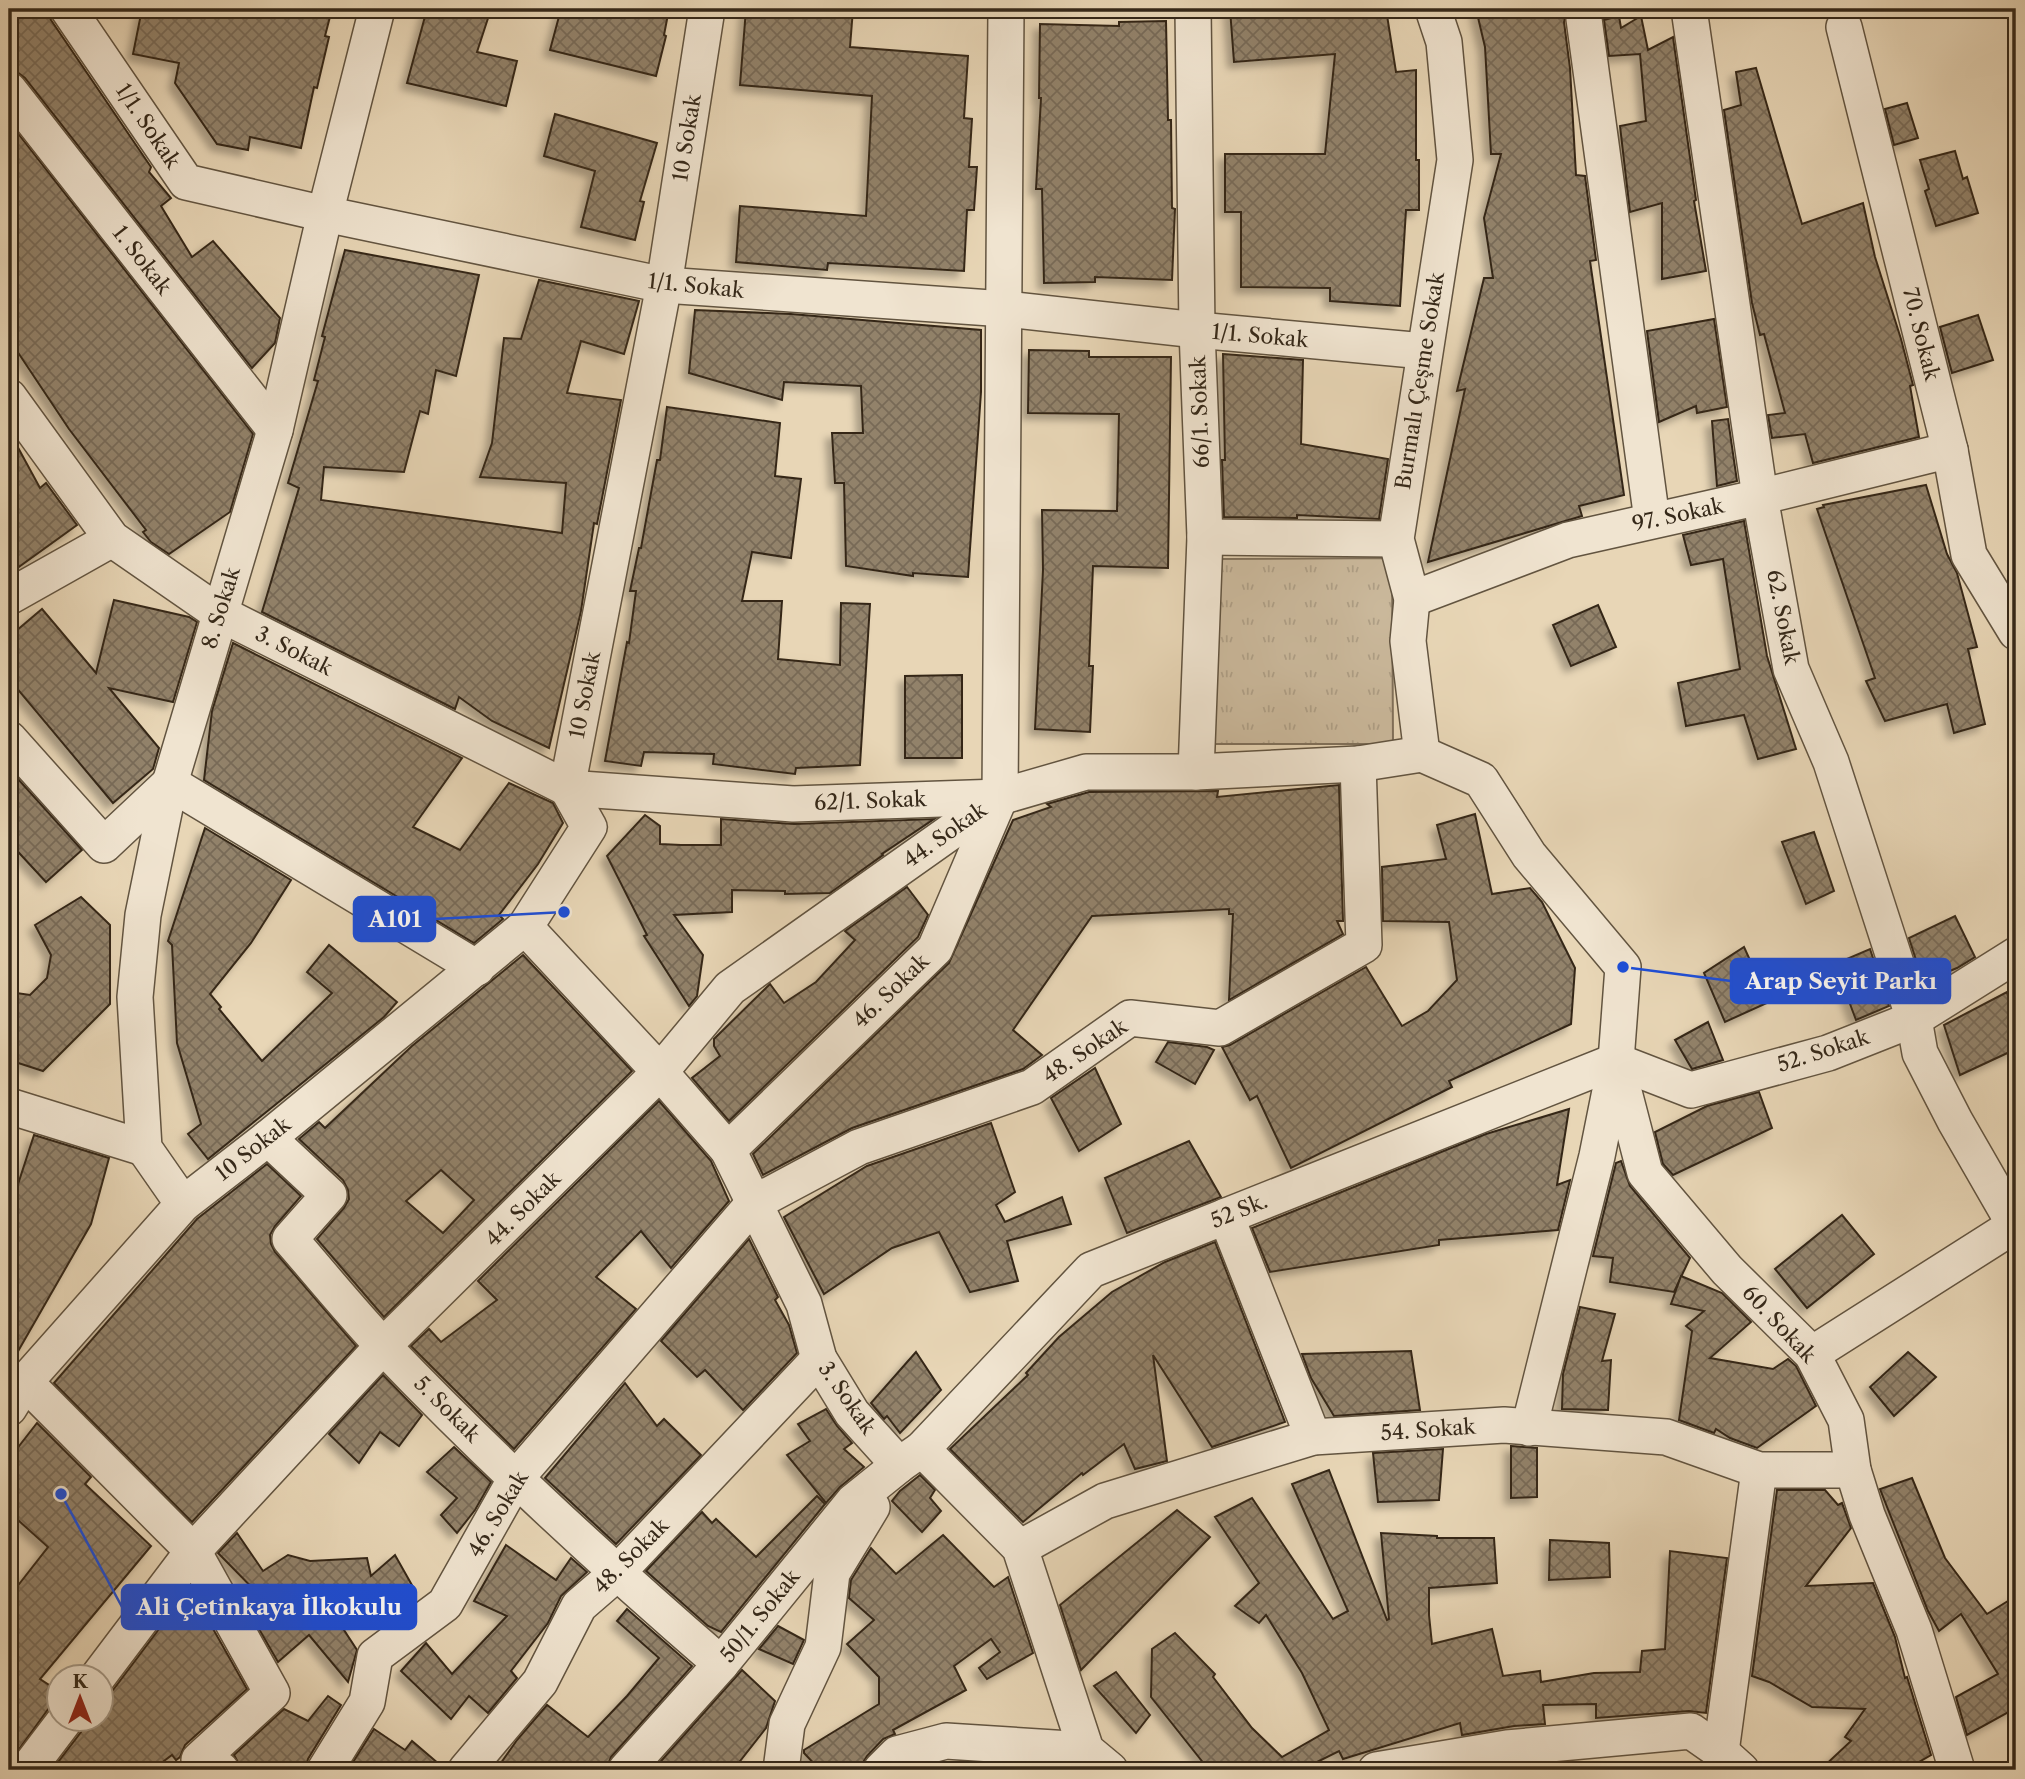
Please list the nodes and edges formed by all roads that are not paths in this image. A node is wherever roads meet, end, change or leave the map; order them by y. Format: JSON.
{"nodes":[{"id":1,"x":68,"y":9,"type":"edge"},
{"id":2,"x":102,"y":9,"type":"edge"},
{"id":3,"x":377,"y":9,"type":"edge"},
{"id":4,"x":707,"y":9,"type":"edge"},
{"id":5,"x":1193,"y":9,"type":"edge"},
{"id":6,"x":1433,"y":9,"type":"edge"},
{"id":7,"x":1689,"y":9,"type":"edge"},
{"id":8,"x":1015,"y":10,"type":"edge"},
{"id":9,"x":1584,"y":19,"type":"dead end"},
{"id":10,"x":1844,"y":27,"type":"dead end"},
{"id":11,"x":94,"y":45,"type":"junction"},
{"id":12,"x":9,"y":90,"type":"edge"},
{"id":13,"x":325,"y":215,"type":"junction"},
{"id":14,"x":664,"y":285,"type":"junction"},
{"id":15,"x":1005,"y":309,"type":"junction"},
{"id":16,"x":1197,"y":330,"type":"junction"},
{"id":17,"x":1424,"y":351,"type":"junction"},
{"id":18,"x":9,"y":397,"type":"edge"},
{"id":19,"x":275,"y":430,"type":"junction"},
{"id":20,"x":1950,"y":450,"type":"junction"},
{"id":21,"x":1760,"y":497,"type":"junction"},
{"id":22,"x":1652,"y":520,"type":"junction"},
{"id":23,"x":1205,"y":537,"type":"junction"},
{"id":24,"x":1396,"y":538,"type":"junction"},
{"id":25,"x":112,"y":539,"type":"junction"},
{"id":26,"x":9,"y":597,"type":"edge"},
{"id":27,"x":1412,"y":598,"type":"junction"},
{"id":28,"x":219,"y":613,"type":"junction"},
{"id":29,"x":2016,"y":632,"type":"edge"},
{"id":30,"x":9,"y":739,"type":"edge"},
{"id":31,"x":1422,"y":754,"type":"junction"},
{"id":32,"x":1359,"y":764,"type":"junction"},
{"id":33,"x":1196,"y":772,"type":"junction"},
{"id":34,"x":170,"y":783,"type":"junction"},
{"id":35,"x":567,"y":788,"type":"junction"},
{"id":36,"x":1000,"y":797,"type":"junction"},
{"id":37,"x":525,"y":926,"type":"junction"},
{"id":38,"x":2016,"y":955,"type":"edge"},
{"id":39,"x":477,"y":968,"type":"junction"},
{"id":40,"x":1914,"y":1019,"type":"junction"},
{"id":41,"x":1616,"y":1061,"type":"junction"},
{"id":42,"x":660,"y":1072,"type":"junction"},
{"id":43,"x":9,"y":1106,"type":"edge"},
{"id":44,"x":268,"y":1138,"type":"junction"},
{"id":45,"x":144,"y":1148,"type":"junction"},
{"id":46,"x":729,"y":1150,"type":"junction"},
{"id":47,"x":754,"y":1203,"type":"junction"},
{"id":48,"x":183,"y":1204,"type":"junction"},
{"id":49,"x":1226,"y":1216,"type":"junction"},
{"id":50,"x":2016,"y":1226,"type":"edge"},
{"id":51,"x":383,"y":1346,"type":"junction"},
{"id":52,"x":1812,"y":1354,"type":"junction"},
{"id":53,"x":819,"y":1359,"type":"junction"},
{"id":54,"x":17,"y":1395,"type":"edge"},
{"id":55,"x":1528,"y":1428,"type":"junction"},
{"id":56,"x":1313,"y":1437,"type":"junction"},
{"id":57,"x":910,"y":1457,"type":"junction"},
{"id":58,"x":1759,"y":1470,"type":"junction"},
{"id":59,"x":1853,"y":1470,"type":"junction"},
{"id":60,"x":516,"y":1478,"type":"junction"},
{"id":61,"x":1020,"y":1548,"type":"junction"},
{"id":62,"x":193,"y":1551,"type":"junction"},
{"id":63,"x":616,"y":1574,"type":"junction"},
{"id":64,"x":108,"y":1664,"type":"edge"},
{"id":65,"x":721,"y":1664,"type":"junction"},
{"id":66,"x":56,"y":1734,"type":"edge"},
{"id":67,"x":1508,"y":1759,"type":"edge"},
{"id":68,"x":1098,"y":1760,"type":"edge"},
{"id":69,"x":1731,"y":1761,"type":"edge"},
{"id":70,"x":33,"y":1768,"type":"edge"},
{"id":71,"x":221,"y":1770,"type":"edge"},
{"id":72,"x":325,"y":1770,"type":"edge"},
{"id":73,"x":467,"y":1770,"type":"edge"},
{"id":74,"x":626,"y":1770,"type":"edge"},
{"id":75,"x":781,"y":1770,"type":"edge"},
{"id":76,"x":881,"y":1770,"type":"edge"},
{"id":77,"x":1376,"y":1770,"type":"edge"},
{"id":78,"x":1957,"y":1770,"type":"edge"}],
"edges":[{"from":1,"to":11,"type":"street","name":"1/1. Sokak"},
{"from":2,"to":11,"type":"street"},
{"from":3,"to":13,"type":"street","name":"8. Sokak"},
{"from":4,"to":14,"type":"street","name":"10 Sokak"},
{"from":5,"to":16,"type":"street","name":"66/1. Sokak"},
{"from":6,"to":17,"type":"street","name":"Burmalı Çeşme Sokak"},
{"from":7,"to":21,"type":"street","name":"62. Sokak"},
{"from":8,"to":15,"type":"street"},
{"from":9,"to":22,"type":"street"},
{"from":10,"to":20,"type":"street","name":"70. Sokak"},
{"from":11,"to":13,"type":"street","name":"1/1. Sokak"},
{"from":12,"to":19,"type":"street","name":"1. Sokak"},
{"from":13,"to":14,"type":"street","name":"1/1. Sokak"},
{"from":13,"to":19,"type":"street","name":"8. Sokak"},
{"from":14,"to":15,"type":"street","name":"1/1. Sokak"},
{"from":14,"to":35,"type":"street","name":"10 Sokak"},
{"from":15,"to":16,"type":"street","name":"1/1. Sokak"},
{"from":15,"to":36,"type":"street"},
{"from":16,"to":17,"type":"street","name":"1/1. Sokak"},
{"from":16,"to":23,"type":"street","name":"66/1. Sokak"},
{"from":17,"to":24,"type":"street","name":"Burmalı Çeşme Sokak"},
{"from":18,"to":25,"type":"street","name":"3. Sokak"},
{"from":19,"to":28,"type":"street","name":"8. Sokak"},
{"from":20,"to":21,"type":"street","name":"97. Sokak"},
{"from":20,"to":29,"type":"street","name":"70. Sokak"},
{"from":21,"to":22,"type":"street","name":"97. Sokak"},
{"from":21,"to":40,"type":"street","name":"62. Sokak"},
{"from":22,"to":27,"type":"street","name":"97. Sokak"},
{"from":23,"to":24,"type":"street"},
{"from":23,"to":33,"type":"street","name":"66/1. Sokak"},
{"from":24,"to":27,"type":"street","name":"Burmalı Çeşme Sokak"},
{"from":25,"to":26,"type":"street"},
{"from":25,"to":28,"type":"street","name":"3. Sokak"},
{"from":27,"to":31,"type":"street","name":"Burmalı Çeşme Sokak"},
{"from":28,"to":34,"type":"street","name":"8. Sokak"},
{"from":28,"to":35,"type":"street","name":"3. Sokak"},
{"from":30,"to":34,"type":"street"},
{"from":31,"to":32,"type":"street","name":"62/1. Sokak"},
{"from":31,"to":41,"type":"street"},
{"from":32,"to":33,"type":"street","name":"62/1. Sokak"},
{"from":32,"to":47,"type":"street","name":"48. Sokak"},
{"from":33,"to":36,"type":"street","name":"62/1. Sokak"},
{"from":34,"to":39,"type":"street"},
{"from":34,"to":45,"type":"street","name":"8. Sokak"},
{"from":35,"to":36,"type":"street","name":"62/1. Sokak"},
{"from":35,"to":37,"type":"street","name":"10 Sokak"},
{"from":36,"to":42,"type":"street","name":"44. Sokak"},
{"from":36,"to":46,"type":"street","name":"46. Sokak"},
{"from":37,"to":39,"type":"street","name":"10 Sokak"},
{"from":37,"to":42,"type":"street","name":"3. Sokak"},
{"from":38,"to":40,"type":"street","name":"52. Sokak"},
{"from":39,"to":44,"type":"street","name":"10 Sokak"},
{"from":40,"to":41,"type":"street","name":"52. Sokak"},
{"from":40,"to":50,"type":"street","name":"62. Sokak"},
{"from":41,"to":49,"type":"street","name":"52 Sk."},
{"from":41,"to":52,"type":"street","name":"60. Sokak"},
{"from":41,"to":55,"type":"street"},
{"from":42,"to":46,"type":"street","name":"3. Sokak"},
{"from":42,"to":51,"type":"street","name":"44. Sokak"},
{"from":43,"to":45,"type":"street"},
{"from":44,"to":48,"type":"street","name":"10 Sokak"},
{"from":44,"to":51,"type":"street","name":"5. Sokak"},
{"from":45,"to":48,"type":"street"},
{"from":46,"to":47,"type":"street","name":"3. Sokak"},
{"from":47,"to":53,"type":"street","name":"3. Sokak"},
{"from":47,"to":60,"type":"street","name":"46. Sokak"},
{"from":48,"to":54,"type":"street","name":"10 Sokak"},
{"from":49,"to":56,"type":"street"},
{"from":49,"to":57,"type":"street","name":"52 Sk."},
{"from":50,"to":52,"type":"street"},
{"from":51,"to":60,"type":"street","name":"5. Sokak"},
{"from":51,"to":62,"type":"street","name":"44. Sokak"},
{"from":52,"to":59,"type":"street","name":"60. Sokak"},
{"from":53,"to":57,"type":"street","name":"3. Sokak"},
{"from":53,"to":63,"type":"street","name":"48. Sokak"},
{"from":54,"to":62,"type":"street"},
{"from":55,"to":56,"type":"street","name":"54. Sokak"},
{"from":55,"to":58,"type":"street","name":"54. Sokak"},
{"from":56,"to":61,"type":"street","name":"54. Sokak"},
{"from":57,"to":61,"type":"street","name":"3. Sokak"},
{"from":57,"to":65,"type":"street","name":"50/1. Sokak"},
{"from":57,"to":75,"type":"street"},
{"from":58,"to":59,"type":"street","name":"54. Sokak"},
{"from":58,"to":69,"type":"street"},
{"from":59,"to":78,"type":"street","name":"60. Sokak"},
{"from":60,"to":63,"type":"street","name":"5. Sokak"},
{"from":60,"to":72,"type":"street","name":"46. Sokak"},
{"from":61,"to":68,"type":"street","name":"3. Sokak"},
{"from":62,"to":64,"type":"street","name":"44. Sokak"},
{"from":62,"to":71,"type":"street"},
{"from":63,"to":65,"type":"street","name":"5. Sokak"},
{"from":63,"to":73,"type":"street","name":"48. Sokak"},
{"from":65,"to":74,"type":"street","name":"50/1. Sokak"},
{"from":66,"to":70,"type":"street"},
{"from":67,"to":69,"type":"street"},
{"from":67,"to":77,"type":"street"},
{"from":68,"to":76,"type":"street"}]}
